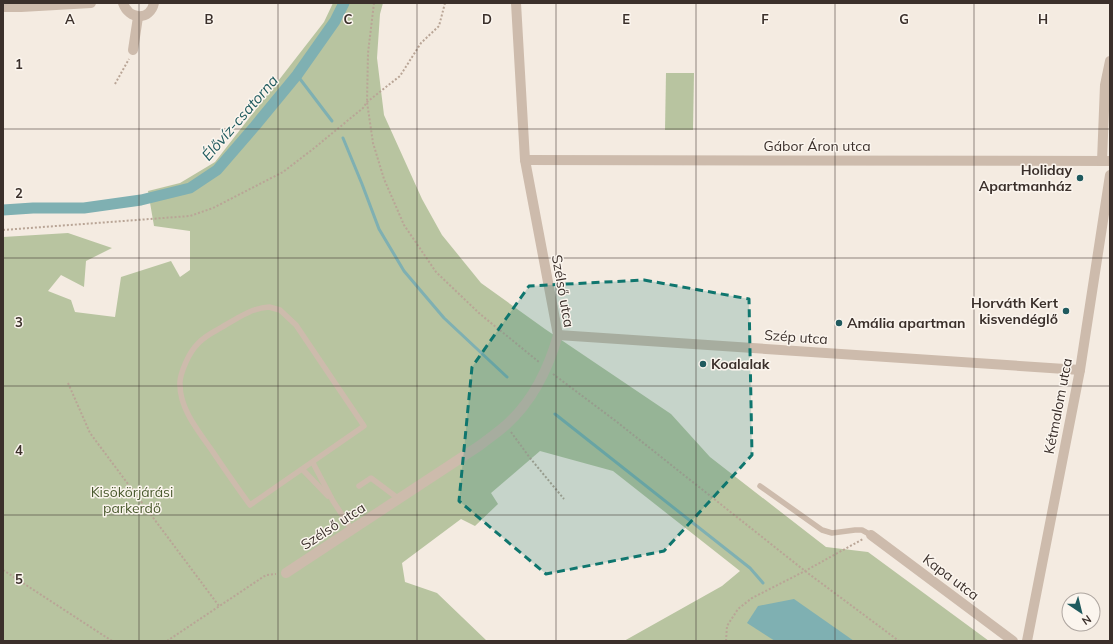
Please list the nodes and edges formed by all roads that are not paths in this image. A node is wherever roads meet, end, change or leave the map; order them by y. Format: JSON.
{"nodes":[{"id":1,"x":91,"y":3,"type":"edge"},
{"id":2,"x":123,"y":3,"type":"edge"},
{"id":3,"x":154,"y":3,"type":"edge"},
{"id":4,"x":516,"y":3,"type":"edge"},
{"id":5,"x":3,"y":7,"type":"edge"},
{"id":6,"x":138,"y":16,"type":"junction"},
{"id":7,"x":133,"y":50,"type":"road end"},
{"id":8,"x":1110,"y":60,"type":"edge"},
{"id":9,"x":525,"y":160,"type":"junction"},
{"id":10,"x":1106,"y":161,"type":"edge"},
{"id":11,"x":1110,"y":176,"type":"edge"},
{"id":12,"x":558,"y":335,"type":"junction"},
{"id":13,"x":1080,"y":370,"type":"junction"},
{"id":14,"x":313,"y":463,"type":"junction"},
{"id":15,"x":303,"y":470,"type":"junction"},
{"id":16,"x":359,"y":486,"type":"dead end"},
{"id":17,"x":760,"y":486,"type":"dead end"},
{"id":18,"x":399,"y":499,"type":"junction"},
{"id":19,"x":332,"y":501,"type":"junction"},
{"id":20,"x":352,"y":530,"type":"junction"},
{"id":21,"x":871,"y":535,"type":"joint"},
{"id":22,"x":286,"y":573,"type":"road end"},
{"id":23,"x":1013,"y":641,"type":"edge"},
{"id":24,"x":1027,"y":641,"type":"edge"}],
"edges":[{"from":1,"to":5,"type":"street"},
{"from":2,"to":6,"type":"street"},
{"from":3,"to":6,"type":"street"},
{"from":4,"to":9,"type":"street","name":"Szélső utca"},
{"from":6,"to":7,"type":"street"},
{"from":8,"to":10,"type":"street"},
{"from":9,"to":10,"type":"street","name":"Gábor Áron utca"},
{"from":9,"to":12,"type":"street","name":"Szélső utca"},
{"from":11,"to":13,"type":"street","name":"Kétmalom utca"},
{"from":12,"to":13,"type":"street","name":"Szép utca"},
{"from":12,"to":18,"type":"street","name":"Szélső utca"},
{"from":13,"to":24,"type":"street","name":"Kétmalom utca"},
{"from":14,"to":15,"type":"lane"},
{"from":14,"to":15,"type":"lane"},
{"from":14,"to":19,"type":"lane"},
{"from":15,"to":19,"type":"lane"},
{"from":16,"to":18,"type":"lane"},
{"from":17,"to":21,"type":"lane"},
{"from":18,"to":20,"type":"street","name":"Szélső utca"},
{"from":19,"to":20,"type":"lane"},
{"from":20,"to":22,"type":"street","name":"Szélső utca"},
{"from":21,"to":23,"type":"street","name":"Kapa utca"}]}
